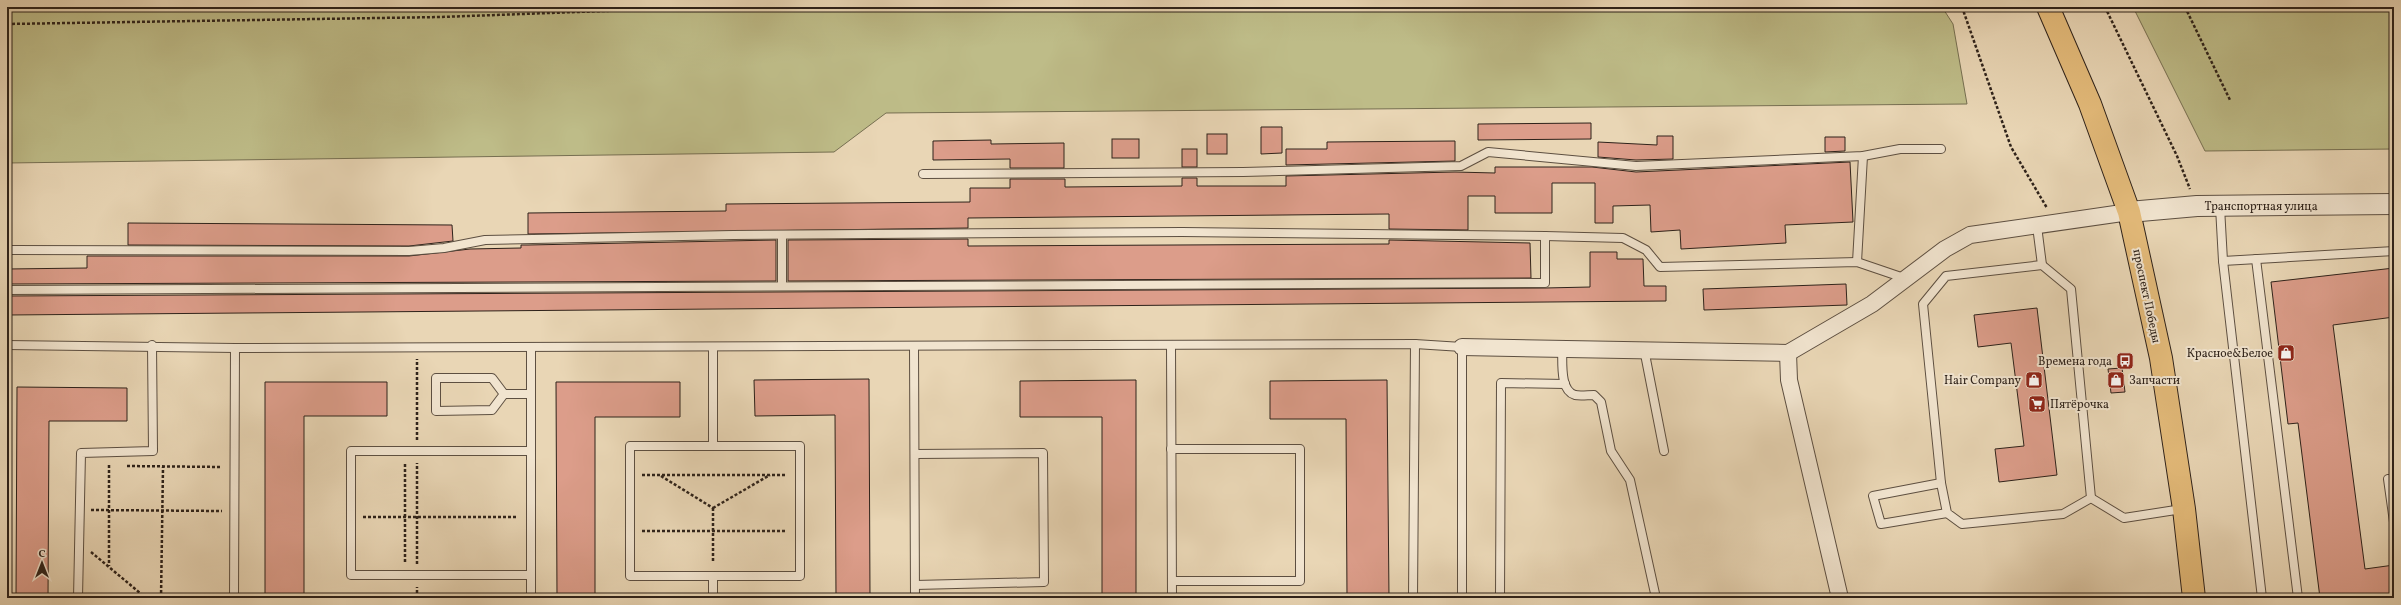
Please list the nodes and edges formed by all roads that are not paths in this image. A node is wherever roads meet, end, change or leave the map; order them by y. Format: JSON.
{"nodes":[{"id":1,"x":2048,"y":7,"type":"edge"},
{"id":2,"x":1941,"y":150,"type":"dead end"},
{"id":3,"x":1863,"y":156,"type":"junction"},
{"id":4,"x":923,"y":174,"type":"dead end"},
{"id":5,"x":2394,"y":204,"type":"edge"},
{"id":6,"x":2220,"y":207,"type":"junction"},
{"id":7,"x":2129,"y":212,"type":"junction"},
{"id":8,"x":2037,"y":226,"type":"junction"},
{"id":9,"x":782,"y":235,"type":"junction"},
{"id":10,"x":1545,"y":236,"type":"junction"},
{"id":11,"x":7,"y":250,"type":"edge"},
{"id":12,"x":2394,"y":251,"type":"edge"},
{"id":13,"x":2256,"y":259,"type":"junction"},
{"id":14,"x":2223,"y":261,"type":"junction"},
{"id":15,"x":1857,"y":262,"type":"junction"},
{"id":16,"x":2042,"y":265,"type":"junction"},
{"id":17,"x":1908,"y":279,"type":"junction"},
{"id":18,"x":782,"y":285,"type":"junction"},
{"id":19,"x":7,"y":290,"type":"edge"},
{"id":20,"x":1415,"y":344,"type":"junction"},
{"id":21,"x":7,"y":345,"type":"edge"},
{"id":22,"x":152,"y":345,"type":"junction"},
{"id":23,"x":1171,"y":345,"type":"junction"},
{"id":24,"x":914,"y":346,"type":"junction"},
{"id":25,"x":531,"y":347,"type":"junction"},
{"id":26,"x":713,"y":347,"type":"junction"},
{"id":27,"x":1462,"y":347,"type":"junction"},
{"id":28,"x":235,"y":348,"type":"junction"},
{"id":29,"x":1562,"y":348,"type":"junction"},
{"id":30,"x":1644,"y":349,"type":"junction"},
{"id":31,"x":1788,"y":353,"type":"junction"},
{"id":32,"x":1564,"y":384,"type":"junction"},
{"id":33,"x":504,"y":394,"type":"junction"},
{"id":34,"x":531,"y":394,"type":"junction"},
{"id":35,"x":713,"y":446,"type":"junction"},
{"id":36,"x":1171,"y":449,"type":"junction"},
{"id":37,"x":1664,"y":450,"type":"dead end"},
{"id":38,"x":531,"y":451,"type":"junction"},
{"id":39,"x":914,"y":454,"type":"junction"},
{"id":40,"x":2388,"y":479,"type":"dead end"},
{"id":41,"x":1941,"y":483,"type":"junction"},
{"id":42,"x":2091,"y":498,"type":"junction"},
{"id":43,"x":2184,"y":509,"type":"junction"},
{"id":44,"x":1947,"y":513,"type":"junction"},
{"id":45,"x":2394,"y":522,"type":"edge"},
{"id":46,"x":531,"y":575,"type":"junction"},
{"id":47,"x":713,"y":576,"type":"junction"},
{"id":48,"x":1172,"y":581,"type":"junction"},
{"id":49,"x":915,"y":585,"type":"junction"},
{"id":50,"x":78,"y":598,"type":"edge"},
{"id":51,"x":234,"y":598,"type":"edge"},
{"id":52,"x":531,"y":598,"type":"edge"},
{"id":53,"x":713,"y":598,"type":"edge"},
{"id":54,"x":915,"y":598,"type":"edge"},
{"id":55,"x":1172,"y":598,"type":"edge"},
{"id":56,"x":1413,"y":598,"type":"edge"},
{"id":57,"x":1462,"y":598,"type":"edge"},
{"id":58,"x":1500,"y":598,"type":"edge"},
{"id":59,"x":1656,"y":598,"type":"edge"},
{"id":60,"x":1840,"y":598,"type":"edge"},
{"id":61,"x":2194,"y":598,"type":"edge"},
{"id":62,"x":2262,"y":598,"type":"edge"},
{"id":63,"x":2298,"y":598,"type":"edge"}],
"edges":[{"from":1,"to":7,"type":"main road","name":"проспект Победы"},
{"from":2,"to":3,"type":"lane"},
{"from":3,"to":4,"type":"lane"},
{"from":3,"to":15,"type":"lane"},
{"from":5,"to":6,"type":"street","name":"Транспортная улица"},
{"from":6,"to":7,"type":"street","name":"Транспортная улица"},
{"from":6,"to":14,"type":"lane"},
{"from":7,"to":8,"type":"street"},
{"from":7,"to":43,"type":"main road","name":"проспект Победы"},
{"from":8,"to":16,"type":"lane"},
{"from":8,"to":17,"type":"street"},
{"from":9,"to":10,"type":"lane"},
{"from":9,"to":11,"type":"lane"},
{"from":9,"to":18,"type":"lane"},
{"from":10,"to":15,"type":"lane"},
{"from":10,"to":18,"type":"lane"},
{"from":12,"to":13,"type":"lane"},
{"from":13,"to":14,"type":"lane"},
{"from":13,"to":63,"type":"lane"},
{"from":14,"to":62,"type":"lane"},
{"from":15,"to":17,"type":"lane"},
{"from":16,"to":41,"type":"lane"},
{"from":16,"to":42,"type":"lane"},
{"from":17,"to":31,"type":"street"},
{"from":18,"to":19,"type":"lane"},
{"from":20,"to":23,"type":"lane"},
{"from":20,"to":27,"type":"lane"},
{"from":20,"to":56,"type":"lane"},
{"from":21,"to":22,"type":"lane"},
{"from":22,"to":28,"type":"lane"},
{"from":22,"to":50,"type":"lane"},
{"from":23,"to":24,"type":"lane"},
{"from":23,"to":36,"type":"lane"},
{"from":24,"to":26,"type":"lane"},
{"from":24,"to":39,"type":"lane"},
{"from":25,"to":26,"type":"lane"},
{"from":25,"to":28,"type":"lane"},
{"from":25,"to":34,"type":"lane"},
{"from":26,"to":35,"type":"lane"},
{"from":27,"to":29,"type":"street"},
{"from":27,"to":57,"type":"lane"},
{"from":28,"to":51,"type":"lane"},
{"from":29,"to":30,"type":"street"},
{"from":29,"to":32,"type":"lane"},
{"from":30,"to":31,"type":"street"},
{"from":30,"to":37,"type":"lane"},
{"from":31,"to":60,"type":"street"},
{"from":32,"to":58,"type":"lane"},
{"from":32,"to":59,"type":"lane"},
{"from":33,"to":33,"type":"lane"},
{"from":33,"to":34,"type":"lane"},
{"from":34,"to":38,"type":"lane"},
{"from":35,"to":47,"type":"lane"},
{"from":35,"to":47,"type":"lane"},
{"from":36,"to":48,"type":"lane"},
{"from":36,"to":48,"type":"lane"},
{"from":38,"to":46,"type":"lane"},
{"from":38,"to":46,"type":"lane"},
{"from":39,"to":49,"type":"lane"},
{"from":39,"to":49,"type":"lane"},
{"from":40,"to":45,"type":"lane"},
{"from":41,"to":44,"type":"lane"},
{"from":41,"to":44,"type":"lane"},
{"from":42,"to":43,"type":"lane"},
{"from":42,"to":44,"type":"lane"},
{"from":43,"to":61,"type":"main road","name":"проспект Победы"},
{"from":46,"to":52,"type":"lane"},
{"from":47,"to":53,"type":"lane"},
{"from":48,"to":55,"type":"lane"},
{"from":49,"to":54,"type":"lane"}]}
